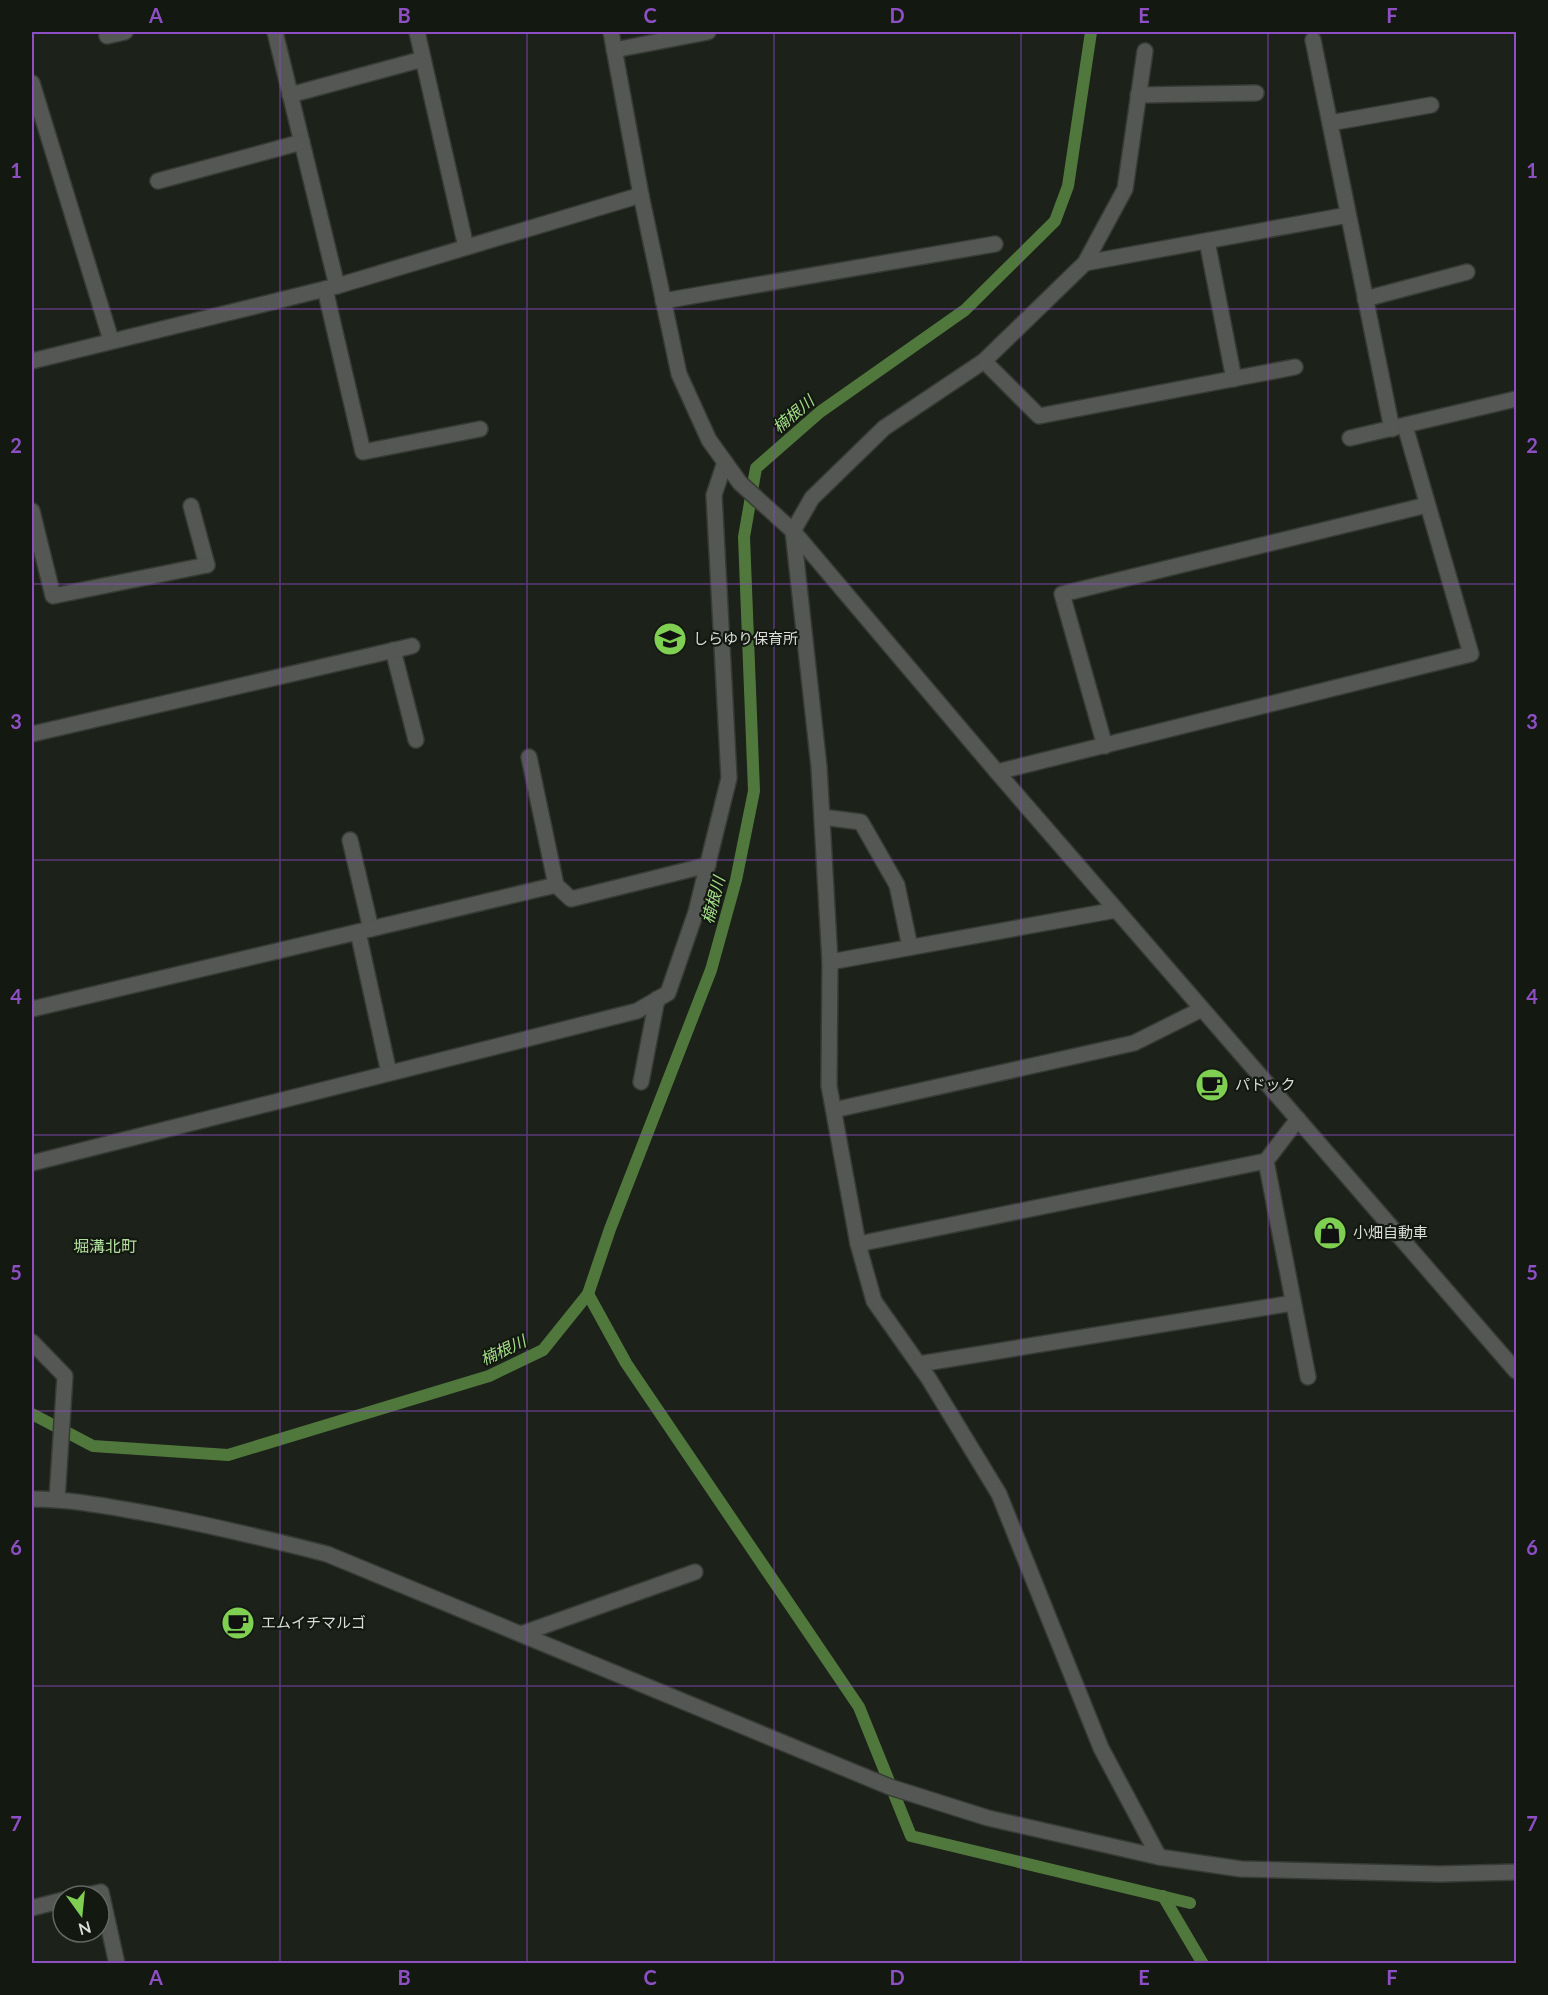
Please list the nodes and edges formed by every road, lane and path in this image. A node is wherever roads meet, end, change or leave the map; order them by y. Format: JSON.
{"nodes":[{"id":1,"x":125,"y":32,"type":"edge"},
{"id":2,"x":275,"y":32,"type":"edge"},
{"id":3,"x":417,"y":32,"type":"edge"},
{"id":4,"x":610,"y":32,"type":"edge"},
{"id":5,"x":708,"y":32,"type":"edge"},
{"id":6,"x":107,"y":36,"type":"dead end"},
{"id":7,"x":1313,"y":40,"type":"dead end"},
{"id":8,"x":614,"y":50,"type":"junction"},
{"id":9,"x":1145,"y":51,"type":"dead end"},
{"id":10,"x":423,"y":59,"type":"junction"},
{"id":11,"x":32,"y":82,"type":"edge"},
{"id":12,"x":1256,"y":93,"type":"dead end"},
{"id":13,"x":290,"y":95,"type":"junction"},
{"id":14,"x":1138,"y":95,"type":"junction"},
{"id":15,"x":1431,"y":105,"type":"dead end"},
{"id":16,"x":1330,"y":123,"type":"junction"},
{"id":17,"x":302,"y":142,"type":"junction"},
{"id":18,"x":158,"y":181,"type":"dead end"},
{"id":19,"x":641,"y":195,"type":"junction"},
{"id":20,"x":1348,"y":215,"type":"junction"},
{"id":21,"x":1207,"y":241,"type":"junction"},
{"id":22,"x":995,"y":244,"type":"dead end"},
{"id":23,"x":466,"y":247,"type":"junction"},
{"id":24,"x":1085,"y":263,"type":"junction"},
{"id":25,"x":1467,"y":272,"type":"dead end"},
{"id":26,"x":331,"y":287,"type":"junction"},
{"id":27,"x":1365,"y":299,"type":"junction"},
{"id":28,"x":663,"y":301,"type":"junction"},
{"id":29,"x":111,"y":340,"type":"junction"},
{"id":30,"x":32,"y":361,"type":"edge"},
{"id":31,"x":984,"y":361,"type":"junction"},
{"id":32,"x":1295,"y":367,"type":"dead end"},
{"id":33,"x":1234,"y":379,"type":"junction"},
{"id":34,"x":1516,"y":399,"type":"edge"},
{"id":35,"x":1398,"y":428,"type":"junction"},
{"id":36,"x":480,"y":429,"type":"dead end"},
{"id":37,"x":1350,"y":438,"type":"dead end"},
{"id":38,"x":725,"y":462,"type":"junction"},
{"id":39,"x":1427,"y":505,"type":"junction"},
{"id":40,"x":191,"y":506,"type":"dead end"},
{"id":41,"x":32,"y":511,"type":"edge"},
{"id":42,"x":793,"y":531,"type":"junction"},
{"id":43,"x":34,"y":533,"type":"edge"},
{"id":44,"x":412,"y":646,"type":"dead end"},
{"id":45,"x":393,"y":650,"type":"junction"},
{"id":46,"x":32,"y":734,"type":"edge"},
{"id":47,"x":416,"y":740,"type":"dead end"},
{"id":48,"x":1105,"y":746,"type":"junction"},
{"id":49,"x":529,"y":757,"type":"dead end"},
{"id":50,"x":997,"y":772,"type":"junction"},
{"id":51,"x":822,"y":817,"type":"junction"},
{"id":52,"x":351,"y":840,"type":"dead end"},
{"id":53,"x":708,"y":865,"type":"junction"},
{"id":54,"x":556,"y":885,"type":"junction"},
{"id":55,"x":1116,"y":910,"type":"junction"},
{"id":56,"x":364,"y":930,"type":"junction"},
{"id":57,"x":910,"y":947,"type":"junction"},
{"id":58,"x":830,"y":962,"type":"junction"},
{"id":59,"x":657,"y":999,"type":"junction"},
{"id":60,"x":32,"y":1009,"type":"edge"},
{"id":61,"x":1202,"y":1009,"type":"junction"},
{"id":62,"x":389,"y":1073,"type":"junction"},
{"id":63,"x":641,"y":1082,"type":"dead end"},
{"id":64,"x":834,"y":1110,"type":"junction"},
{"id":65,"x":1298,"y":1119,"type":"junction"},
{"id":66,"x":1266,"y":1161,"type":"junction"},
{"id":67,"x":32,"y":1163,"type":"edge"},
{"id":68,"x":858,"y":1244,"type":"junction"},
{"id":69,"x":1293,"y":1303,"type":"junction"},
{"id":70,"x":32,"y":1342,"type":"edge"},
{"id":71,"x":919,"y":1364,"type":"junction"},
{"id":72,"x":1516,"y":1371,"type":"edge"},
{"id":73,"x":1308,"y":1377,"type":"dead end"},
{"id":74,"x":32,"y":1499,"type":"edge"},
{"id":75,"x":57,"y":1499,"type":"junction"},
{"id":76,"x":695,"y":1572,"type":"dead end"},
{"id":77,"x":520,"y":1634,"type":"junction"},
{"id":78,"x":1159,"y":1857,"type":"junction"},
{"id":79,"x":1516,"y":1872,"type":"edge"},
{"id":80,"x":51,"y":1903,"type":"edge"},
{"id":81,"x":32,"y":1908,"type":"edge"},
{"id":82,"x":111,"y":1937,"type":"edge"},
{"id":83,"x":117,"y":1964,"type":"edge"}],
"edges":[{"from":1,"to":6,"type":"street"},
{"from":2,"to":13,"type":"street"},
{"from":3,"to":10,"type":"street"},
{"from":4,"to":8,"type":"street"},
{"from":5,"to":8,"type":"street"},
{"from":7,"to":16,"type":"street"},
{"from":8,"to":19,"type":"street"},
{"from":9,"to":14,"type":"street"},
{"from":10,"to":13,"type":"street"},
{"from":10,"to":23,"type":"street"},
{"from":11,"to":29,"type":"street"},
{"from":12,"to":14,"type":"street"},
{"from":13,"to":17,"type":"street"},
{"from":14,"to":24,"type":"street"},
{"from":15,"to":16,"type":"street"},
{"from":16,"to":20,"type":"street"},
{"from":17,"to":18,"type":"street"},
{"from":17,"to":26,"type":"street"},
{"from":19,"to":23,"type":"street"},
{"from":19,"to":28,"type":"street"},
{"from":20,"to":21,"type":"street"},
{"from":20,"to":27,"type":"street"},
{"from":21,"to":24,"type":"street"},
{"from":21,"to":33,"type":"street"},
{"from":22,"to":28,"type":"street"},
{"from":23,"to":26,"type":"street"},
{"from":24,"to":31,"type":"street"},
{"from":25,"to":27,"type":"street"},
{"from":26,"to":29,"type":"street"},
{"from":26,"to":36,"type":"street"},
{"from":27,"to":35,"type":"street"},
{"from":28,"to":38,"type":"street"},
{"from":29,"to":30,"type":"street"},
{"from":31,"to":33,"type":"street"},
{"from":31,"to":42,"type":"street"},
{"from":32,"to":33,"type":"street"},
{"from":34,"to":35,"type":"street"},
{"from":35,"to":37,"type":"street"},
{"from":35,"to":39,"type":"street"},
{"from":38,"to":42,"type":"street"},
{"from":38,"to":53,"type":"street"},
{"from":39,"to":48,"type":"street"},
{"from":39,"to":48,"type":"street"},
{"from":40,"to":43,"type":"street"},
{"from":41,"to":43,"type":"street"},
{"from":42,"to":50,"type":"street"},
{"from":42,"to":51,"type":"street"},
{"from":44,"to":45,"type":"street"},
{"from":45,"to":46,"type":"street"},
{"from":45,"to":47,"type":"street"},
{"from":48,"to":50,"type":"street"},
{"from":49,"to":54,"type":"street"},
{"from":50,"to":55,"type":"street"},
{"from":51,"to":57,"type":"street"},
{"from":51,"to":58,"type":"street"},
{"from":52,"to":56,"type":"street"},
{"from":53,"to":54,"type":"street"},
{"from":53,"to":59,"type":"street"},
{"from":54,"to":56,"type":"street"},
{"from":55,"to":57,"type":"street"},
{"from":55,"to":61,"type":"street"},
{"from":56,"to":60,"type":"street"},
{"from":56,"to":62,"type":"street"},
{"from":57,"to":58,"type":"street"},
{"from":58,"to":64,"type":"street"},
{"from":59,"to":62,"type":"street"},
{"from":59,"to":63,"type":"street"},
{"from":61,"to":64,"type":"street"},
{"from":61,"to":65,"type":"street"},
{"from":62,"to":67,"type":"street"},
{"from":64,"to":68,"type":"street"},
{"from":65,"to":66,"type":"street"},
{"from":65,"to":72,"type":"street"},
{"from":66,"to":68,"type":"street"},
{"from":66,"to":69,"type":"street"},
{"from":68,"to":71,"type":"street"},
{"from":69,"to":71,"type":"street"},
{"from":69,"to":73,"type":"street"},
{"from":70,"to":75,"type":"street"},
{"from":71,"to":78,"type":"street"},
{"from":74,"to":75,"type":"street"},
{"from":75,"to":77,"type":"street"},
{"from":76,"to":77,"type":"street"},
{"from":77,"to":78,"type":"street"},
{"from":78,"to":79,"type":"street"},
{"from":80,"to":81,"type":"street"},
{"from":82,"to":83,"type":"street"}]}
